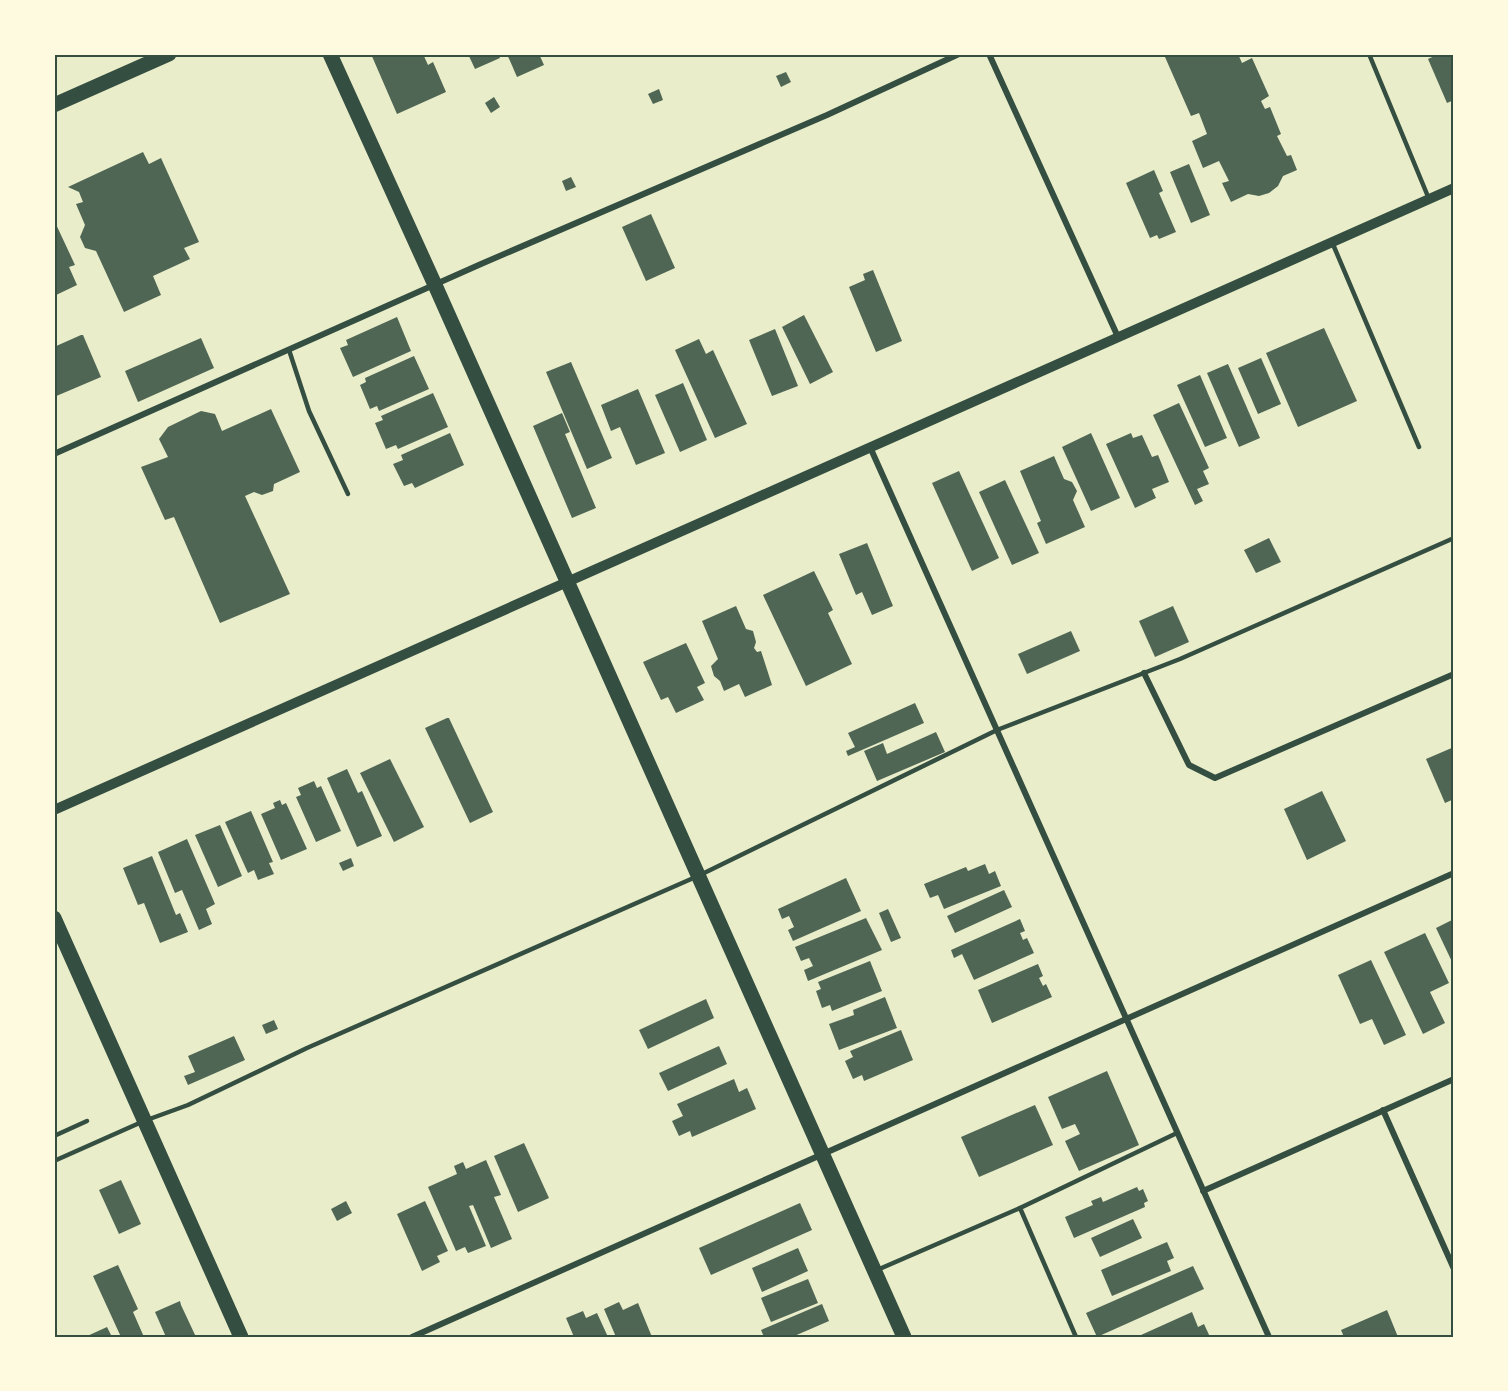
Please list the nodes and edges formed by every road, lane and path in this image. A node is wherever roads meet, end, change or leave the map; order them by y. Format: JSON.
{"nodes":[{"id":1,"x":169,"y":54,"type":"edge"},
{"id":2,"x":330,"y":54,"type":"edge"},
{"id":3,"x":959,"y":54,"type":"edge"},
{"id":4,"x":989,"y":54,"type":"edge"},
{"id":5,"x":1369,"y":54,"type":"edge"},
{"id":6,"x":54,"y":105,"type":"edge"},
{"id":7,"x":1454,"y":188,"type":"edge"},
{"id":8,"x":1429,"y":199,"type":"junction"},
{"id":9,"x":1332,"y":242,"type":"junction"},
{"id":10,"x":435,"y":285,"type":"junction"},
{"id":11,"x":1118,"y":337,"type":"junction"},
{"id":12,"x":289,"y":350,"type":"junction"},
{"id":13,"x":870,"y":447,"type":"junction"},
{"id":14,"x":1419,"y":447,"type":"dead end"},
{"id":15,"x":54,"y":454,"type":"edge"},
{"id":16,"x":348,"y":494,"type":"dead end"},
{"id":17,"x":1454,"y":538,"type":"edge"},
{"id":18,"x":566,"y":582,"type":"junction"},
{"id":19,"x":1144,"y":673,"type":"junction"},
{"id":20,"x":1454,"y":674,"type":"edge"},
{"id":21,"x":997,"y":730,"type":"junction"},
{"id":22,"x":54,"y":810,"type":"edge"},
{"id":23,"x":1454,"y":873,"type":"edge"},
{"id":24,"x":698,"y":876,"type":"junction"},
{"id":25,"x":54,"y":918,"type":"edge"},
{"id":26,"x":1126,"y":1020,"type":"junction"},
{"id":27,"x":1454,"y":1079,"type":"edge"},
{"id":28,"x":1383,"y":1110,"type":"junction"},
{"id":29,"x":87,"y":1121,"type":"dead end"},
{"id":30,"x":144,"y":1121,"type":"junction"},
{"id":31,"x":1177,"y":1132,"type":"junction"},
{"id":32,"x":54,"y":1136,"type":"edge"},
{"id":33,"x":822,"y":1155,"type":"junction"},
{"id":34,"x":54,"y":1161,"type":"edge"},
{"id":35,"x":1203,"y":1191,"type":"junction"},
{"id":36,"x":1020,"y":1208,"type":"junction"},
{"id":37,"x":1454,"y":1269,"type":"edge"},
{"id":38,"x":875,"y":1271,"type":"junction"},
{"id":39,"x":241,"y":1337,"type":"edge"},
{"id":40,"x":412,"y":1337,"type":"edge"},
{"id":41,"x":904,"y":1337,"type":"edge"},
{"id":42,"x":1076,"y":1337,"type":"edge"},
{"id":43,"x":1269,"y":1337,"type":"edge"}],
"edges":[{"from":1,"to":6,"type":"main road"},
{"from":2,"to":10,"type":"main road"},
{"from":3,"to":10,"type":"street"},
{"from":4,"to":11,"type":"street"},
{"from":5,"to":8,"type":"lane"},
{"from":7,"to":8,"type":"street"},
{"from":8,"to":9,"type":"street"},
{"from":9,"to":11,"type":"street"},
{"from":9,"to":14,"type":"lane"},
{"from":10,"to":12,"type":"street"},
{"from":10,"to":18,"type":"main road"},
{"from":11,"to":13,"type":"street"},
{"from":12,"to":15,"type":"street"},
{"from":12,"to":16,"type":"lane"},
{"from":13,"to":18,"type":"street"},
{"from":13,"to":21,"type":"street"},
{"from":17,"to":19,"type":"lane"},
{"from":18,"to":22,"type":"street"},
{"from":18,"to":24,"type":"main road"},
{"from":19,"to":20,"type":"street"},
{"from":19,"to":21,"type":"lane"},
{"from":21,"to":24,"type":"lane"},
{"from":21,"to":26,"type":"street"},
{"from":23,"to":26,"type":"street"},
{"from":24,"to":30,"type":"lane"},
{"from":24,"to":33,"type":"main road"},
{"from":25,"to":30,"type":"main road"},
{"from":26,"to":31,"type":"street"},
{"from":26,"to":33,"type":"street"},
{"from":27,"to":28,"type":"street"},
{"from":28,"to":35,"type":"street"},
{"from":28,"to":37,"type":"street"},
{"from":29,"to":32,"type":"lane"},
{"from":30,"to":34,"type":"lane"},
{"from":30,"to":39,"type":"main road"},
{"from":31,"to":35,"type":"street"},
{"from":31,"to":36,"type":"lane"},
{"from":33,"to":38,"type":"main road"},
{"from":33,"to":40,"type":"street"},
{"from":35,"to":43,"type":"street"},
{"from":36,"to":38,"type":"lane"},
{"from":36,"to":42,"type":"lane"},
{"from":38,"to":41,"type":"main road"}]}
